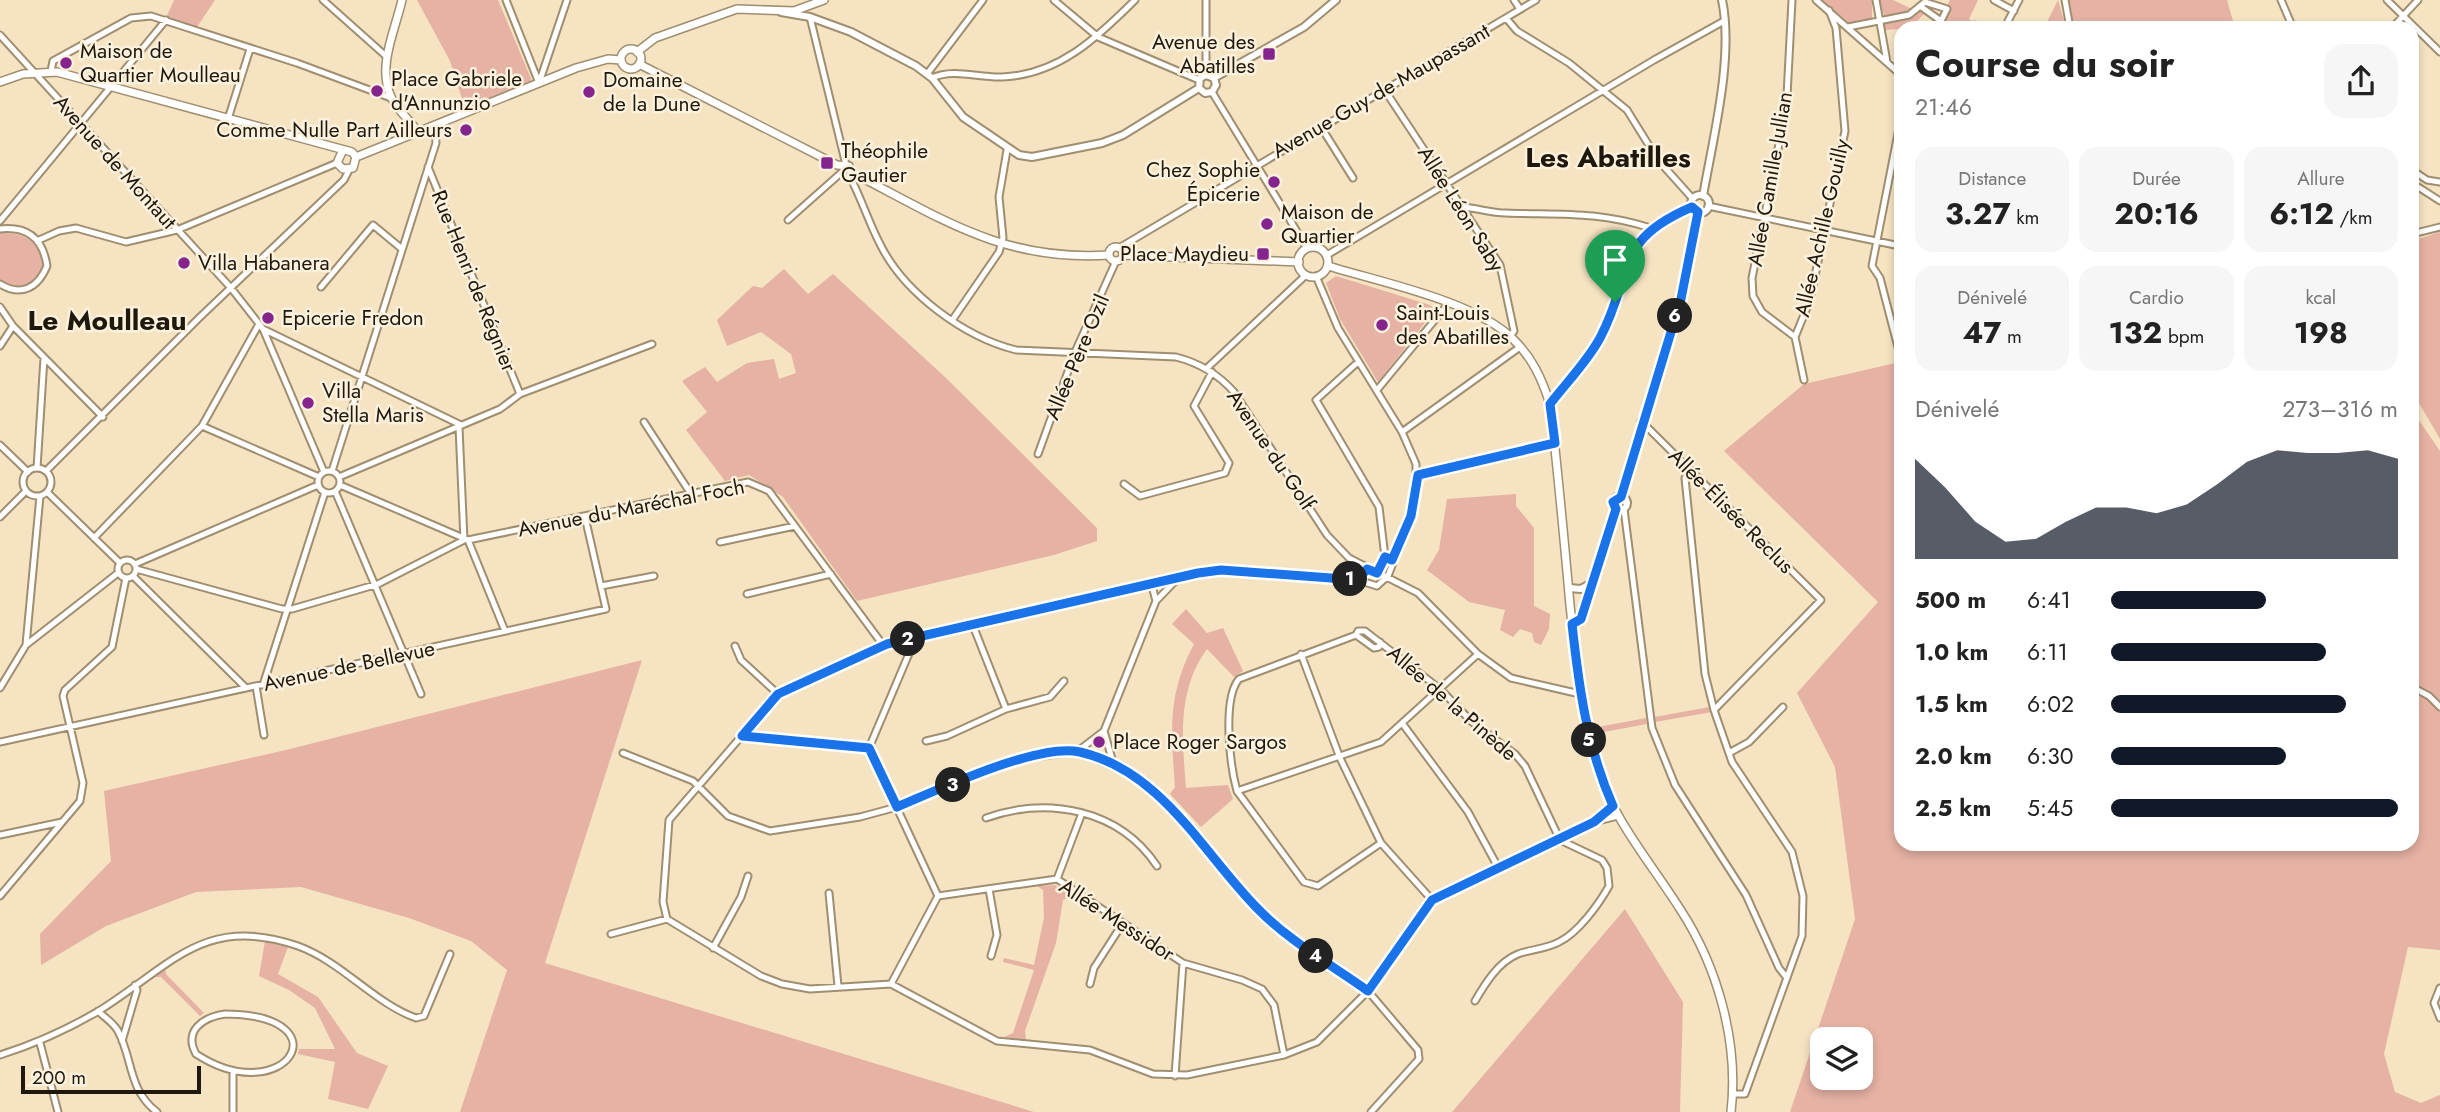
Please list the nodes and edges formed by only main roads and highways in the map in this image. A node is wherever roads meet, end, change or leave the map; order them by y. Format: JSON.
{"nodes":[{"id":1,"x":402,"y":0,"type":"edge"},
{"id":2,"x":818,"y":1,"type":"edge"},
{"id":3,"x":638,"y":52,"type":"junction"},
{"id":4,"x":621,"y":60,"type":"junction"},
{"id":5,"x":639,"y":64,"type":"junction"},
{"id":6,"x":0,"y":82,"type":"edge"},
{"id":7,"x":418,"y":132,"type":"junction"},
{"id":8,"x":342,"y":152,"type":"junction"},
{"id":9,"x":356,"y":157,"type":"junction"},
{"id":10,"x":1298,"y":262,"type":"junction"},
{"id":11,"x":1328,"y":266,"type":"junction"},
{"id":12,"x":1731,"y":1112,"type":"edge"}],
"edges":[{"from":1,"to":7,"type":"main road"},
{"from":2,"to":3,"type":"main road"},
{"from":3,"to":4,"type":"main road"},
{"from":3,"to":5,"type":"main road"},
{"from":4,"to":5,"type":"main road"},
{"from":4,"to":7,"type":"main road"},
{"from":5,"to":10,"type":"main road"},
{"from":6,"to":8,"type":"main road"},
{"from":7,"to":9,"type":"main road"},
{"from":8,"to":9,"type":"main road"},
{"from":8,"to":9,"type":"main road"},
{"from":10,"to":11,"type":"main road"},
{"from":10,"to":11,"type":"main road"},
{"from":11,"to":12,"type":"main road"}]}
